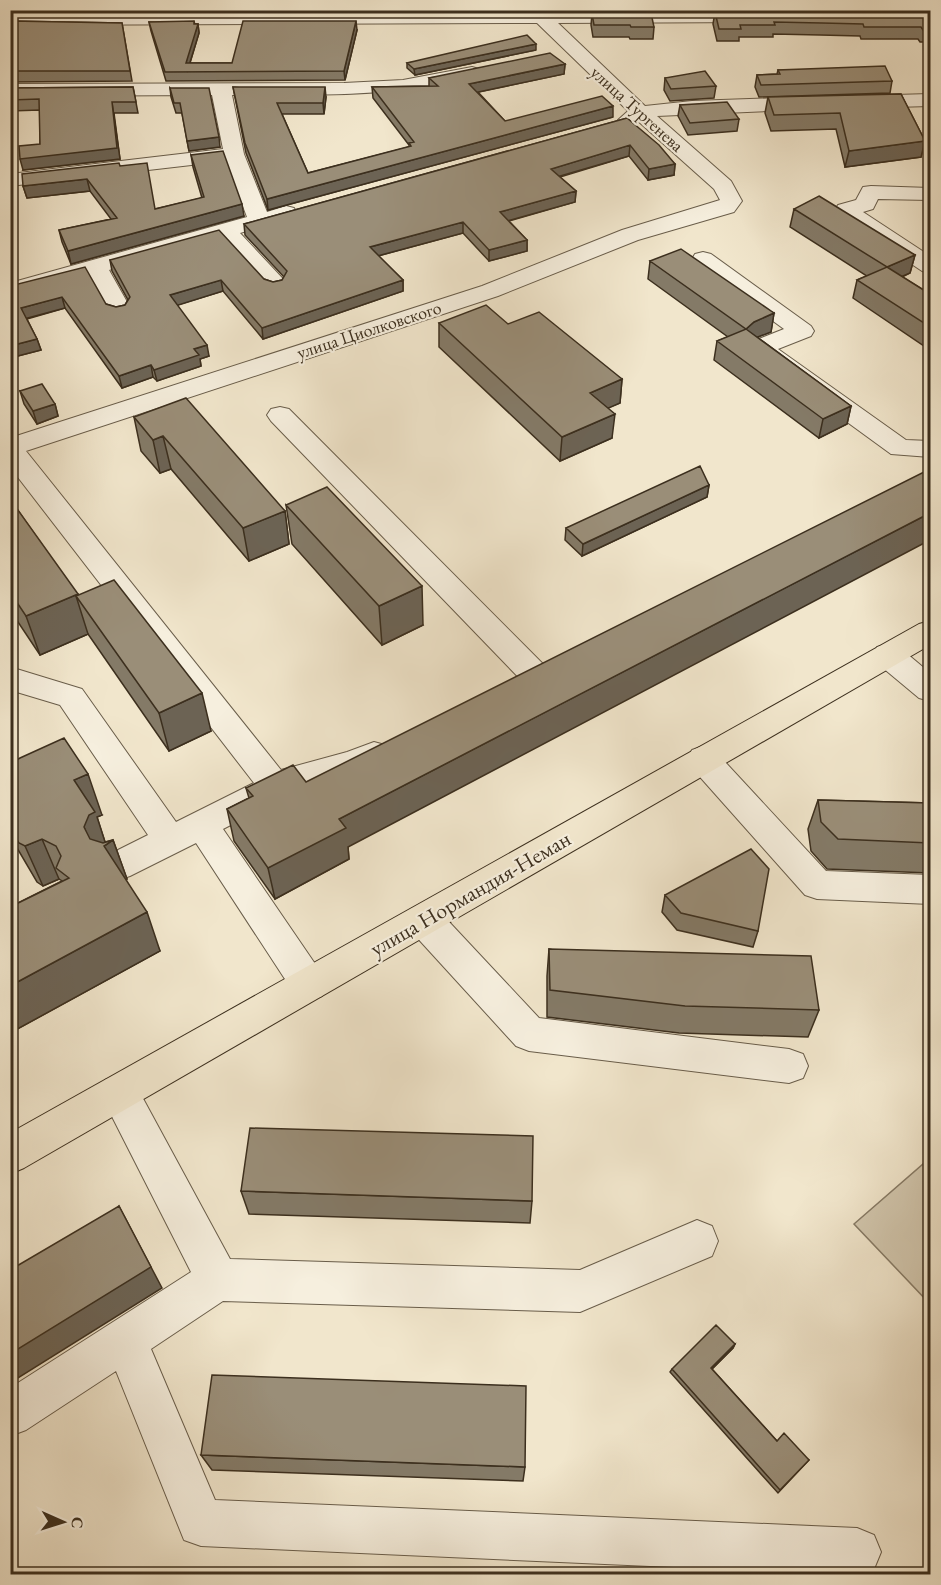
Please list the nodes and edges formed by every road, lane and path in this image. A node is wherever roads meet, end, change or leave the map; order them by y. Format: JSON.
{"nodes":[{"id":1,"x":545,"y":14,"type":"edge"},
{"id":2,"x":172,"y":15,"type":"edge"},
{"id":3,"x":432,"y":15,"type":"edge"},
{"id":4,"x":777,"y":17,"type":"edge"},
{"id":5,"x":10,"y":20,"type":"edge"},
{"id":6,"x":573,"y":50,"type":"junction"},
{"id":7,"x":551,"y":55,"type":"edge"},
{"id":8,"x":495,"y":68,"type":"edge"},
{"id":9,"x":10,"y":90,"type":"edge"},
{"id":10,"x":220,"y":90,"type":"junction"},
{"id":11,"x":930,"y":100,"type":"edge"},
{"id":12,"x":640,"y":112,"type":"junction"},
{"id":13,"x":609,"y":126,"type":"edge"},
{"id":14,"x":234,"y":154,"type":"junction"},
{"id":15,"x":10,"y":180,"type":"edge"},
{"id":16,"x":930,"y":194,"type":"edge"},
{"id":17,"x":726,"y":207,"type":"joint"},
{"id":18,"x":304,"y":208,"type":"edge"},
{"id":19,"x":259,"y":220,"type":"junction"},
{"id":20,"x":225,"y":230,"type":"junction"},
{"id":21,"x":703,"y":259,"type":"dead end"},
{"id":22,"x":95,"y":266,"type":"junction"},
{"id":23,"x":929,"y":274,"type":"edge"},
{"id":24,"x":275,"y":284,"type":"edge"},
{"id":25,"x":10,"y":290,"type":"edge"},
{"id":26,"x":119,"y":309,"type":"edge"},
{"id":27,"x":280,"y":415,"type":"dead end"},
{"id":28,"x":10,"y":448,"type":"edge"},
{"id":29,"x":930,"y":449,"type":"edge"},
{"id":30,"x":930,"y":632,"type":"edge"},
{"id":31,"x":888,"y":656,"type":"junction"},
{"id":32,"x":10,"y":678,"type":"edge"},
{"id":33,"x":502,"y":690,"type":"edge"},
{"id":34,"x":930,"y":690,"type":"edge"},
{"id":35,"x":397,"y":742,"type":"edge"},
{"id":36,"x":703,"y":759,"type":"junction"},
{"id":37,"x":277,"y":788,"type":"junction"},
{"id":38,"x":186,"y":833,"type":"junction"},
{"id":39,"x":118,"y":866,"type":"edge"},
{"id":40,"x":930,"y":890,"type":"edge"},
{"id":41,"x":424,"y":920,"type":"junction"},
{"id":42,"x":309,"y":985,"type":"junction"},
{"id":43,"x":789,"y":1066,"type":"dead end"},
{"id":44,"x":119,"y":1093,"type":"junction"},
{"id":45,"x":10,"y":1155,"type":"edge"},
{"id":46,"x":697,"y":1241,"type":"dead end"},
{"id":47,"x":218,"y":1280,"type":"junction"},
{"id":48,"x":125,"y":1340,"type":"junction"},
{"id":49,"x":10,"y":1414,"type":"edge"},
{"id":50,"x":857,"y":1552,"type":"dead end"}],
"edges":[{"from":1,"to":3,"type":"street"},
{"from":1,"to":4,"type":"street"},
{"from":1,"to":6,"type":"street","name":"улица Тургенева"},
{"from":2,"to":3,"type":"street"},
{"from":2,"to":5,"type":"street"},
{"from":6,"to":7,"type":"street"},
{"from":6,"to":12,"type":"street","name":"улица Тургенева"},
{"from":8,"to":10,"type":"street"},
{"from":9,"to":10,"type":"street"},
{"from":10,"to":14,"type":"street"},
{"from":11,"to":12,"type":"street"},
{"from":12,"to":13,"type":"street"},
{"from":12,"to":17,"type":"street","name":"улица Тургенева"},
{"from":14,"to":15,"type":"street"},
{"from":14,"to":19,"type":"street"},
{"from":16,"to":23,"type":"street"},
{"from":17,"to":28,"type":"street","name":"улица Циолковского"},
{"from":18,"to":19,"type":"street"},
{"from":19,"to":20,"type":"street"},
{"from":20,"to":22,"type":"street"},
{"from":20,"to":24,"type":"street"},
{"from":21,"to":29,"type":"street"},
{"from":22,"to":25,"type":"street"},
{"from":22,"to":26,"type":"street"},
{"from":27,"to":33,"type":"street"},
{"from":28,"to":37,"type":"street"},
{"from":30,"to":31,"type":"main road","name":"улица Нормандия-Неман"},
{"from":31,"to":34,"type":"street"},
{"from":31,"to":36,"type":"main road","name":"улица Нормандия-Неман"},
{"from":32,"to":38,"type":"street"},
{"from":35,"to":37,"type":"street"},
{"from":36,"to":40,"type":"street"},
{"from":36,"to":41,"type":"main road","name":"улица Нормандия-Неман"},
{"from":37,"to":38,"type":"street"},
{"from":38,"to":39,"type":"street"},
{"from":38,"to":42,"type":"street"},
{"from":41,"to":42,"type":"main road","name":"улица Нормандия-Неман"},
{"from":41,"to":43,"type":"street"},
{"from":42,"to":44,"type":"main road","name":"улица Нормандия-Неман"},
{"from":44,"to":45,"type":"main road","name":"улица Нормандия-Неман"},
{"from":44,"to":47,"type":"street"},
{"from":46,"to":47,"type":"street"},
{"from":47,"to":48,"type":"street"},
{"from":48,"to":49,"type":"street"},
{"from":48,"to":50,"type":"street"}]}
